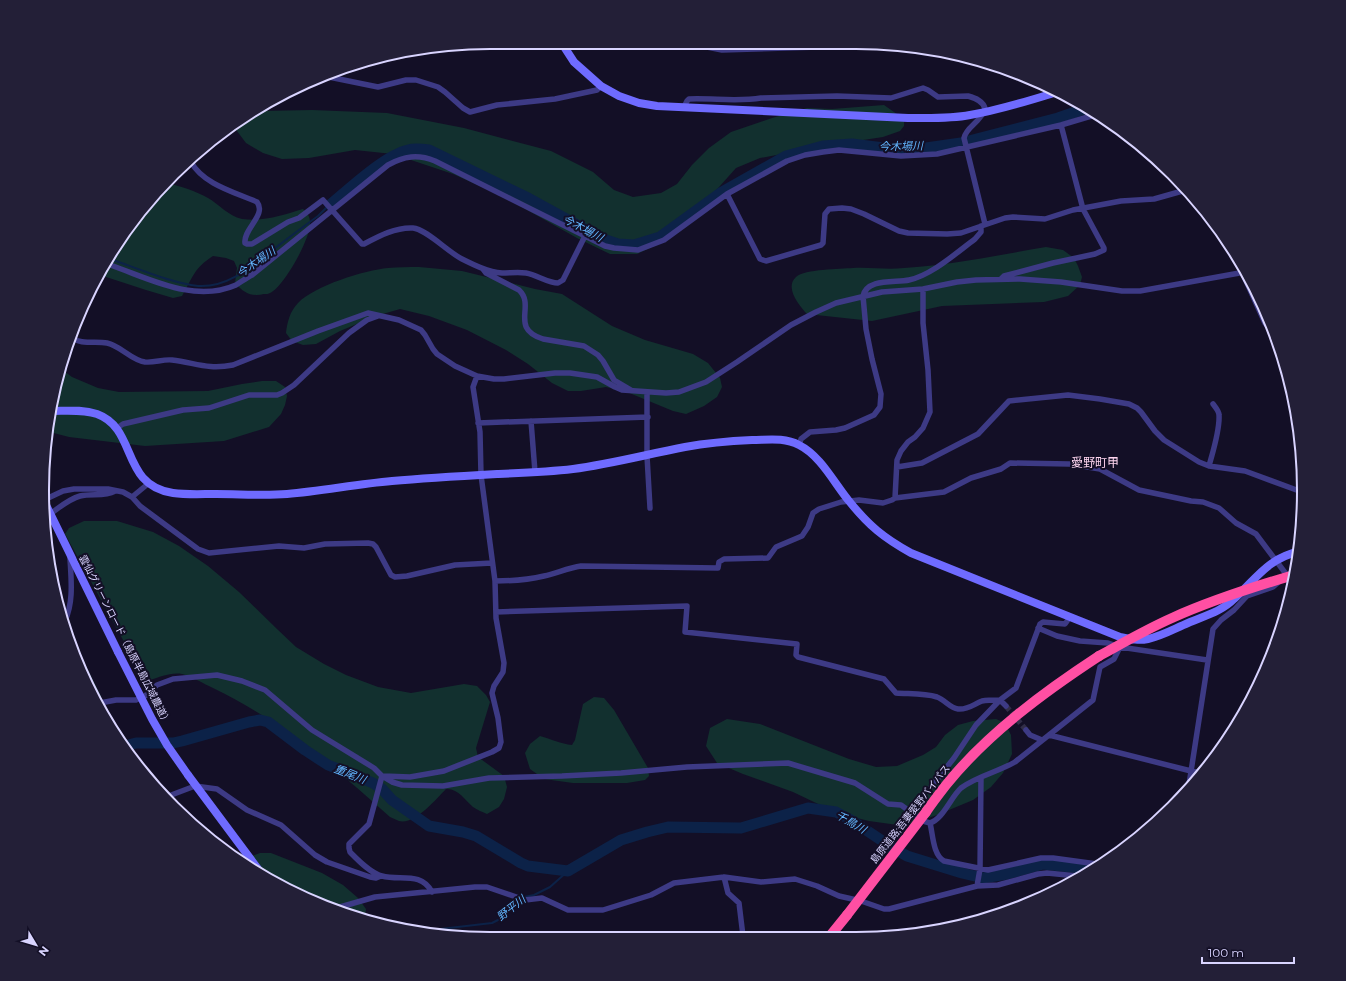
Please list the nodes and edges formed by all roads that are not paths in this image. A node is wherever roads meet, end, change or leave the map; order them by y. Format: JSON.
{"nodes":[{"id":1,"x":566,"y":49,"type":"edge"},
{"id":2,"x":717,"y":49,"type":"edge"},
{"id":3,"x":754,"y":49,"type":"edge"},
{"id":4,"x":334,"y":78,"type":"edge"},
{"id":5,"x":601,"y":86,"type":"junction"},
{"id":6,"x":1049,"y":94,"type":"edge"},
{"id":7,"x":684,"y":107,"type":"junction"},
{"id":8,"x":984,"y":113,"type":"junction"},
{"id":9,"x":1090,"y":116,"type":"edge"},
{"id":10,"x":1060,"y":125,"type":"junction"},
{"id":11,"x":965,"y":144,"type":"junction"},
{"id":12,"x":193,"y":165,"type":"edge"},
{"id":13,"x":1180,"y":192,"type":"edge"},
{"id":14,"x":727,"y":194,"type":"junction"},
{"id":15,"x":332,"y":209,"type":"junction"},
{"id":16,"x":1083,"y":209,"type":"junction"},
{"id":17,"x":983,"y":225,"type":"junction"},
{"id":18,"x":586,"y":236,"type":"junction"},
{"id":19,"x":111,"y":265,"type":"edge"},
{"id":20,"x":482,"y":268,"type":"junction"},
{"id":21,"x":1239,"y":273,"type":"edge"},
{"id":22,"x":1001,"y":280,"type":"junction"},
{"id":23,"x":923,"y":289,"type":"junction"},
{"id":24,"x":863,"y":296,"type":"junction"},
{"id":25,"x":378,"y":316,"type":"junction"},
{"id":26,"x":76,"y":339,"type":"edge"},
{"id":27,"x":477,"y":376,"type":"junction"},
{"id":28,"x":631,"y":390,"type":"junction"},
{"id":29,"x":647,"y":392,"type":"junction"},
{"id":30,"x":1213,"y":404,"type":"dead end"},
{"id":31,"x":56,"y":411,"type":"edge"},
{"id":32,"x":648,"y":417,"type":"junction"},
{"id":33,"x":531,"y":421,"type":"junction"},
{"id":34,"x":478,"y":423,"type":"junction"},
{"id":35,"x":117,"y":428,"type":"junction"},
{"id":36,"x":799,"y":445,"type":"junction"},
{"id":37,"x":647,"y":456,"type":"junction"},
{"id":38,"x":1209,"y":466,"type":"junction"},
{"id":39,"x":897,"y":468,"type":"junction"},
{"id":40,"x":535,"y":472,"type":"junction"},
{"id":41,"x":481,"y":475,"type":"junction"},
{"id":42,"x":149,"y":483,"type":"junction"},
{"id":43,"x":115,"y":490,"type":"junction"},
{"id":44,"x":1297,"y":490,"type":"edge"},
{"id":45,"x":132,"y":497,"type":"junction"},
{"id":46,"x":49,"y":498,"type":"edge"},
{"id":47,"x":895,"y":498,"type":"junction"},
{"id":48,"x":849,"y":501,"type":"junction"},
{"id":49,"x":650,"y":508,"type":"dead end"},
{"id":50,"x":50,"y":514,"type":"joint"},
{"id":51,"x":70,"y":553,"type":"junction"},
{"id":52,"x":1292,"y":553,"type":"edge"},
{"id":53,"x":1276,"y":560,"type":"junction"},
{"id":54,"x":492,"y":564,"type":"junction"},
{"id":55,"x":1290,"y":575,"type":"edge"},
{"id":56,"x":494,"y":581,"type":"junction"},
{"id":57,"x":496,"y":612,"type":"junction"},
{"id":58,"x":67,"y":616,"type":"edge"},
{"id":59,"x":1070,"y":617,"type":"junction"},
{"id":60,"x":1038,"y":628,"type":"junction"},
{"id":61,"x":1120,"y":647,"type":"junction"},
{"id":62,"x":1207,"y":660,"type":"junction"},
{"id":63,"x":1000,"y":700,"type":"junction"},
{"id":64,"x":103,"y":702,"type":"edge"},
{"id":65,"x":1006,"y":706,"type":"tunnel mouth"},
{"id":66,"x":1026,"y":730,"type":"tunnel mouth"},
{"id":67,"x":1049,"y":735,"type":"junction"},
{"id":68,"x":1042,"y":740,"type":"junction"},
{"id":69,"x":1191,"y":771,"type":"junction"},
{"id":70,"x":1195,"y":772,"type":"edge"},
{"id":71,"x":382,"y":776,"type":"junction"},
{"id":72,"x":980,"y":778,"type":"junction"},
{"id":73,"x":1190,"y":779,"type":"edge"},
{"id":74,"x":195,"y":786,"type":"junction"},
{"id":75,"x":931,"y":787,"type":"dead end"},
{"id":76,"x":171,"y":795,"type":"edge"},
{"id":77,"x":930,"y":823,"type":"junction"},
{"id":78,"x":253,"y":863,"type":"edge"},
{"id":79,"x":1092,"y":863,"type":"edge"},
{"id":80,"x":980,"y":870,"type":"junction"},
{"id":81,"x":1071,"y":875,"type":"edge"},
{"id":82,"x":381,"y":876,"type":"junction"},
{"id":83,"x":724,"y":877,"type":"junction"},
{"id":84,"x":977,"y":884,"type":"junction"},
{"id":85,"x":432,"y":892,"type":"junction"},
{"id":86,"x":342,"y":906,"type":"edge"},
{"id":87,"x":743,"y":932,"type":"edge"},
{"id":88,"x":833,"y":932,"type":"edge"}],
"edges":[{"from":1,"to":5,"type":"street"},
{"from":2,"to":3,"type":"street"},
{"from":4,"to":5,"type":"street"},
{"from":5,"to":7,"type":"street"},
{"from":6,"to":8,"type":"street"},
{"from":7,"to":8,"type":"street"},
{"from":7,"to":8,"type":"street"},
{"from":8,"to":11,"type":"street"},
{"from":9,"to":10,"type":"street"},
{"from":10,"to":11,"type":"street"},
{"from":10,"to":16,"type":"street"},
{"from":11,"to":14,"type":"street"},
{"from":11,"to":17,"type":"street"},
{"from":12,"to":15,"type":"street"},
{"from":13,"to":16,"type":"street"},
{"from":14,"to":17,"type":"street"},
{"from":14,"to":18,"type":"street"},
{"from":15,"to":18,"type":"street"},
{"from":15,"to":19,"type":"street"},
{"from":15,"to":20,"type":"street"},
{"from":16,"to":17,"type":"street"},
{"from":16,"to":22,"type":"street"},
{"from":17,"to":24,"type":"street"},
{"from":18,"to":20,"type":"street"},
{"from":20,"to":28,"type":"street"},
{"from":21,"to":22,"type":"street"},
{"from":22,"to":23,"type":"street"},
{"from":23,"to":24,"type":"street"},
{"from":23,"to":39,"type":"street"},
{"from":24,"to":29,"type":"street"},
{"from":24,"to":36,"type":"street"},
{"from":25,"to":26,"type":"street"},
{"from":25,"to":27,"type":"street"},
{"from":25,"to":35,"type":"street"},
{"from":27,"to":28,"type":"street"},
{"from":27,"to":34,"type":"street"},
{"from":28,"to":29,"type":"street"},
{"from":29,"to":32,"type":"street"},
{"from":30,"to":38,"type":"street"},
{"from":31,"to":35,"type":"street"},
{"from":32,"to":33,"type":"street"},
{"from":32,"to":37,"type":"street"},
{"from":33,"to":34,"type":"street"},
{"from":33,"to":40,"type":"street"},
{"from":34,"to":41,"type":"street"},
{"from":35,"to":42,"type":"street"},
{"from":36,"to":37,"type":"street"},
{"from":36,"to":48,"type":"street"},
{"from":37,"to":40,"type":"street"},
{"from":37,"to":49,"type":"street"},
{"from":38,"to":39,"type":"street"},
{"from":38,"to":44,"type":"street"},
{"from":39,"to":47,"type":"street"},
{"from":40,"to":41,"type":"street"},
{"from":41,"to":42,"type":"street"},
{"from":41,"to":54,"type":"street"},
{"from":42,"to":45,"type":"street"},
{"from":43,"to":45,"type":"street"},
{"from":43,"to":46,"type":"street"},
{"from":43,"to":50,"type":"street"},
{"from":45,"to":54,"type":"street"},
{"from":47,"to":48,"type":"street"},
{"from":47,"to":53,"type":"street"},
{"from":48,"to":56,"type":"street"},
{"from":48,"to":59,"type":"street"},
{"from":50,"to":51,"type":"street","name":"雲仙グリーンロード（島原半島広域農道）"},
{"from":51,"to":58,"type":"street"},
{"from":51,"to":74,"type":"street","name":"雲仙グリーンロード（島原半島広域農道）","bridge":true},
{"from":52,"to":53,"type":"street"},
{"from":53,"to":55,"type":"street"},
{"from":53,"to":59,"type":"street"},
{"from":54,"to":56,"type":"street"},
{"from":55,"to":62,"type":"street"},
{"from":55,"to":88,"type":"highway","name":"島原道路;吾妻愛野バイパス","bridge":true},
{"from":56,"to":57,"type":"street"},
{"from":57,"to":63,"type":"street"},
{"from":57,"to":71,"type":"street"},
{"from":59,"to":60,"type":"street"},
{"from":60,"to":61,"type":"street"},
{"from":60,"to":63,"type":"street"},
{"from":61,"to":62,"type":"street"},
{"from":61,"to":67,"type":"street"},
{"from":62,"to":69,"type":"street"},
{"from":63,"to":65,"type":"street"},
{"from":63,"to":75,"type":"street"},
{"from":64,"to":71,"type":"street"},
{"from":66,"to":68,"type":"street"},
{"from":67,"to":68,"type":"street"},
{"from":67,"to":69,"type":"street"},
{"from":68,"to":72,"type":"street"},
{"from":69,"to":70,"type":"street"},
{"from":69,"to":73,"type":"street"},
{"from":71,"to":77,"type":"street"},
{"from":71,"to":82,"type":"street"},
{"from":72,"to":77,"type":"street"},
{"from":72,"to":80,"type":"street"},
{"from":74,"to":76,"type":"street"},
{"from":74,"to":78,"type":"street","name":"雲仙グリーンロード（島原半島広域農道）"},
{"from":74,"to":82,"type":"street"},
{"from":77,"to":80,"type":"street"},
{"from":79,"to":80,"type":"street"},
{"from":80,"to":84,"type":"street"},
{"from":81,"to":84,"type":"street"},
{"from":82,"to":85,"type":"street"},
{"from":83,"to":84,"type":"street"},
{"from":83,"to":85,"type":"street"},
{"from":83,"to":87,"type":"street"},
{"from":85,"to":86,"type":"street"}]}
